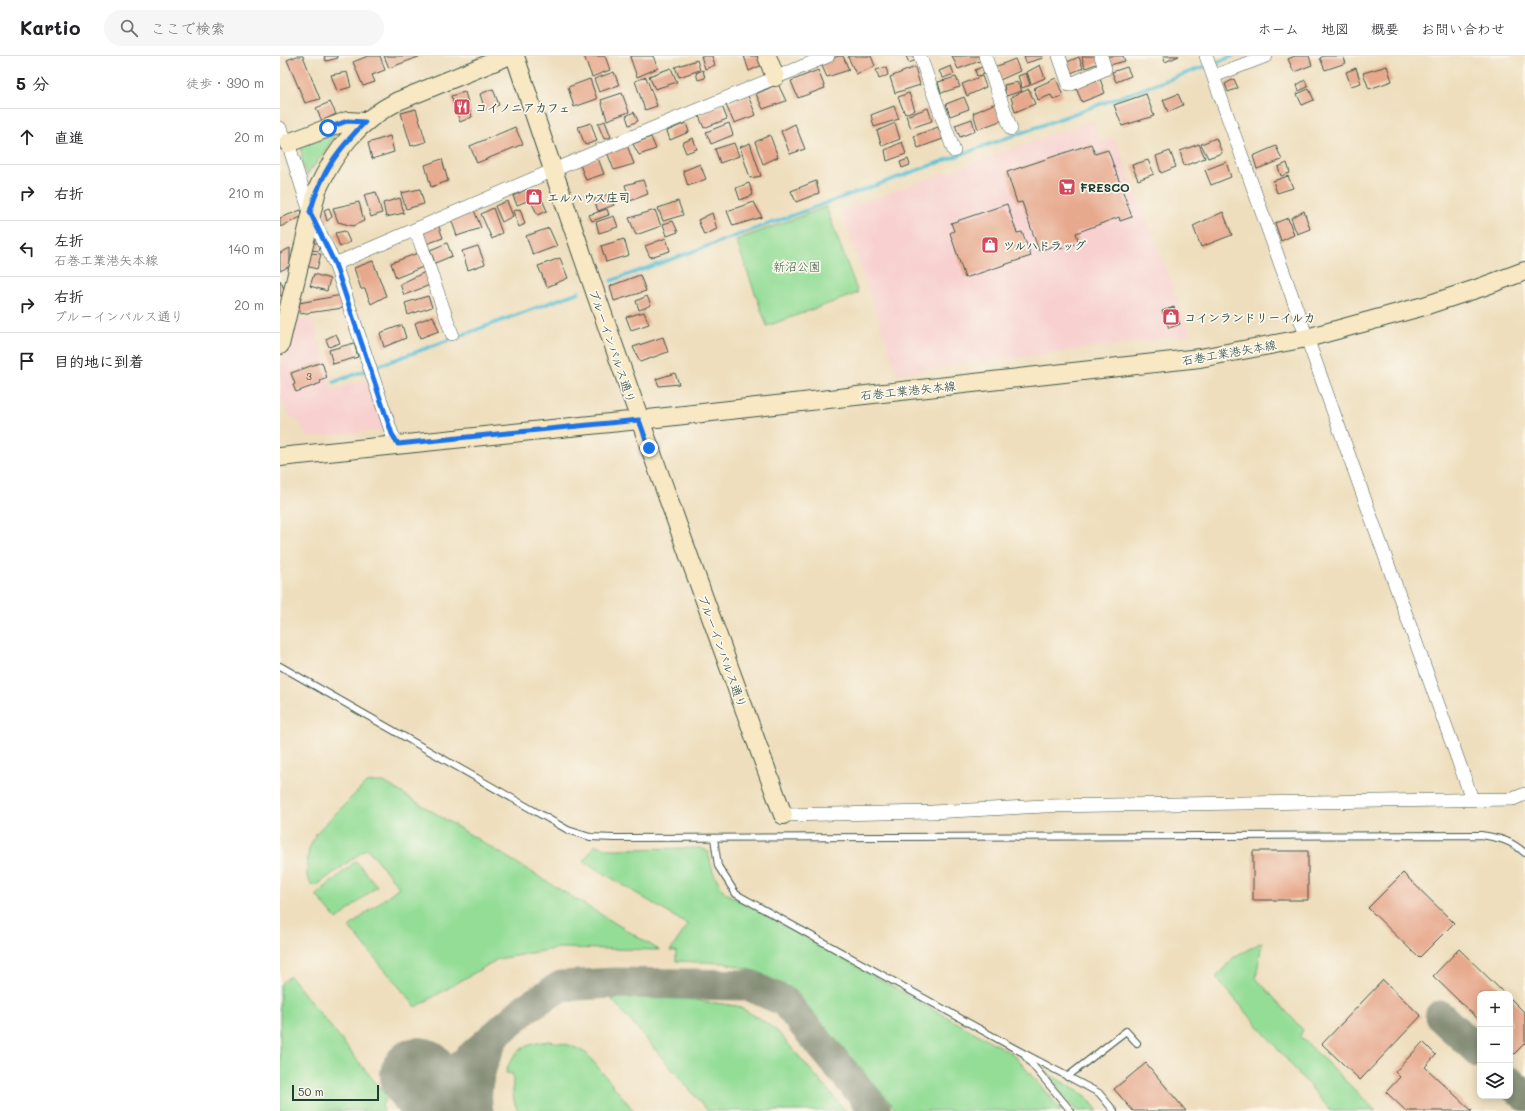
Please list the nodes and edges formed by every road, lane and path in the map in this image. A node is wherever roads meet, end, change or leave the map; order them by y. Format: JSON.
{"nodes":[{"id":1,"x":508,"y":56,"type":"edge"},
{"id":2,"x":515,"y":56,"type":"edge"},
{"id":3,"x":768,"y":56,"type":"edge"},
{"id":4,"x":828,"y":56,"type":"edge"},
{"id":5,"x":920,"y":56,"type":"edge"},
{"id":6,"x":985,"y":56,"type":"edge"},
{"id":7,"x":1059,"y":56,"type":"edge"},
{"id":8,"x":1101,"y":56,"type":"edge"},
{"id":9,"x":1266,"y":56,"type":"edge"},
{"id":10,"x":1210,"y":65,"type":"edge"},
{"id":11,"x":775,"y":77,"type":"junction"},
{"id":12,"x":365,"y":122,"type":"junction"},
{"id":13,"x":1011,"y":129,"type":"dead end"},
{"id":14,"x":284,"y":135,"type":"edge"},
{"id":15,"x":954,"y":151,"type":"dead end"},
{"id":16,"x":553,"y":171,"type":"junction"},
{"id":17,"x":310,"y":212,"type":"junction"},
{"id":18,"x":416,"y":230,"type":"junction"},
{"id":19,"x":335,"y":264,"type":"junction"},
{"id":20,"x":1525,"y":271,"type":"edge"},
{"id":21,"x":452,"y":334,"type":"dead end"},
{"id":22,"x":1307,"y":338,"type":"junction"},
{"id":23,"x":280,"y":345,"type":"edge"},
{"id":24,"x":639,"y":420,"type":"junction"},
{"id":25,"x":398,"y":444,"type":"junction"},
{"id":26,"x":280,"y":457,"type":"edge"},
{"id":27,"x":280,"y":666,"type":"edge"},
{"id":28,"x":1525,"y":794,"type":"edge"},
{"id":29,"x":1472,"y":799,"type":"junction"},
{"id":30,"x":782,"y":816,"type":"joint"},
{"id":31,"x":714,"y":838,"type":"junction"},
{"id":32,"x":1525,"y":853,"type":"edge"},
{"id":33,"x":1137,"y":1043,"type":"dead end"},
{"id":34,"x":1022,"y":1053,"type":"junction"},
{"id":35,"x":1067,"y":1077,"type":"junction"},
{"id":36,"x":1072,"y":1111,"type":"edge"},
{"id":37,"x":1114,"y":1111,"type":"edge"}],
"edges":[{"from":1,"to":12,"type":"street"},
{"from":2,"to":16,"type":"street","name":"ブルーインパルス通り"},
{"from":3,"to":11,"type":"street"},
{"from":4,"to":11,"type":"street"},
{"from":5,"to":15,"type":"street"},
{"from":6,"to":13,"type":"street"},
{"from":7,"to":8,"type":"street"},
{"from":9,"to":10,"type":"street"},
{"from":10,"to":22,"type":"street"},
{"from":11,"to":16,"type":"street"},
{"from":12,"to":14,"type":"street"},
{"from":12,"to":17,"type":"street"},
{"from":14,"to":17,"type":"street"},
{"from":16,"to":18,"type":"street"},
{"from":16,"to":24,"type":"street","name":"ブルーインパルス通り"},
{"from":17,"to":19,"type":"street"},
{"from":17,"to":23,"type":"street"},
{"from":18,"to":19,"type":"street"},
{"from":18,"to":21,"type":"street"},
{"from":19,"to":25,"type":"street"},
{"from":20,"to":22,"type":"street","name":"石巻工業港矢本線"},
{"from":22,"to":24,"type":"street","name":"石巻工業港矢本線"},
{"from":22,"to":29,"type":"street"},
{"from":24,"to":25,"type":"street","name":"石巻工業港矢本線"},
{"from":24,"to":30,"type":"street","name":"ブルーインパルス通り"},
{"from":25,"to":26,"type":"street","name":"石巻工業港矢本線"},
{"from":27,"to":31,"type":"lane"},
{"from":28,"to":29,"type":"street"},
{"from":29,"to":30,"type":"street"},
{"from":31,"to":32,"type":"lane"},
{"from":31,"to":34,"type":"lane"},
{"from":33,"to":35,"type":"lane"},
{"from":34,"to":35,"type":"lane"},
{"from":34,"to":36,"type":"lane"},
{"from":35,"to":37,"type":"lane"}]}
